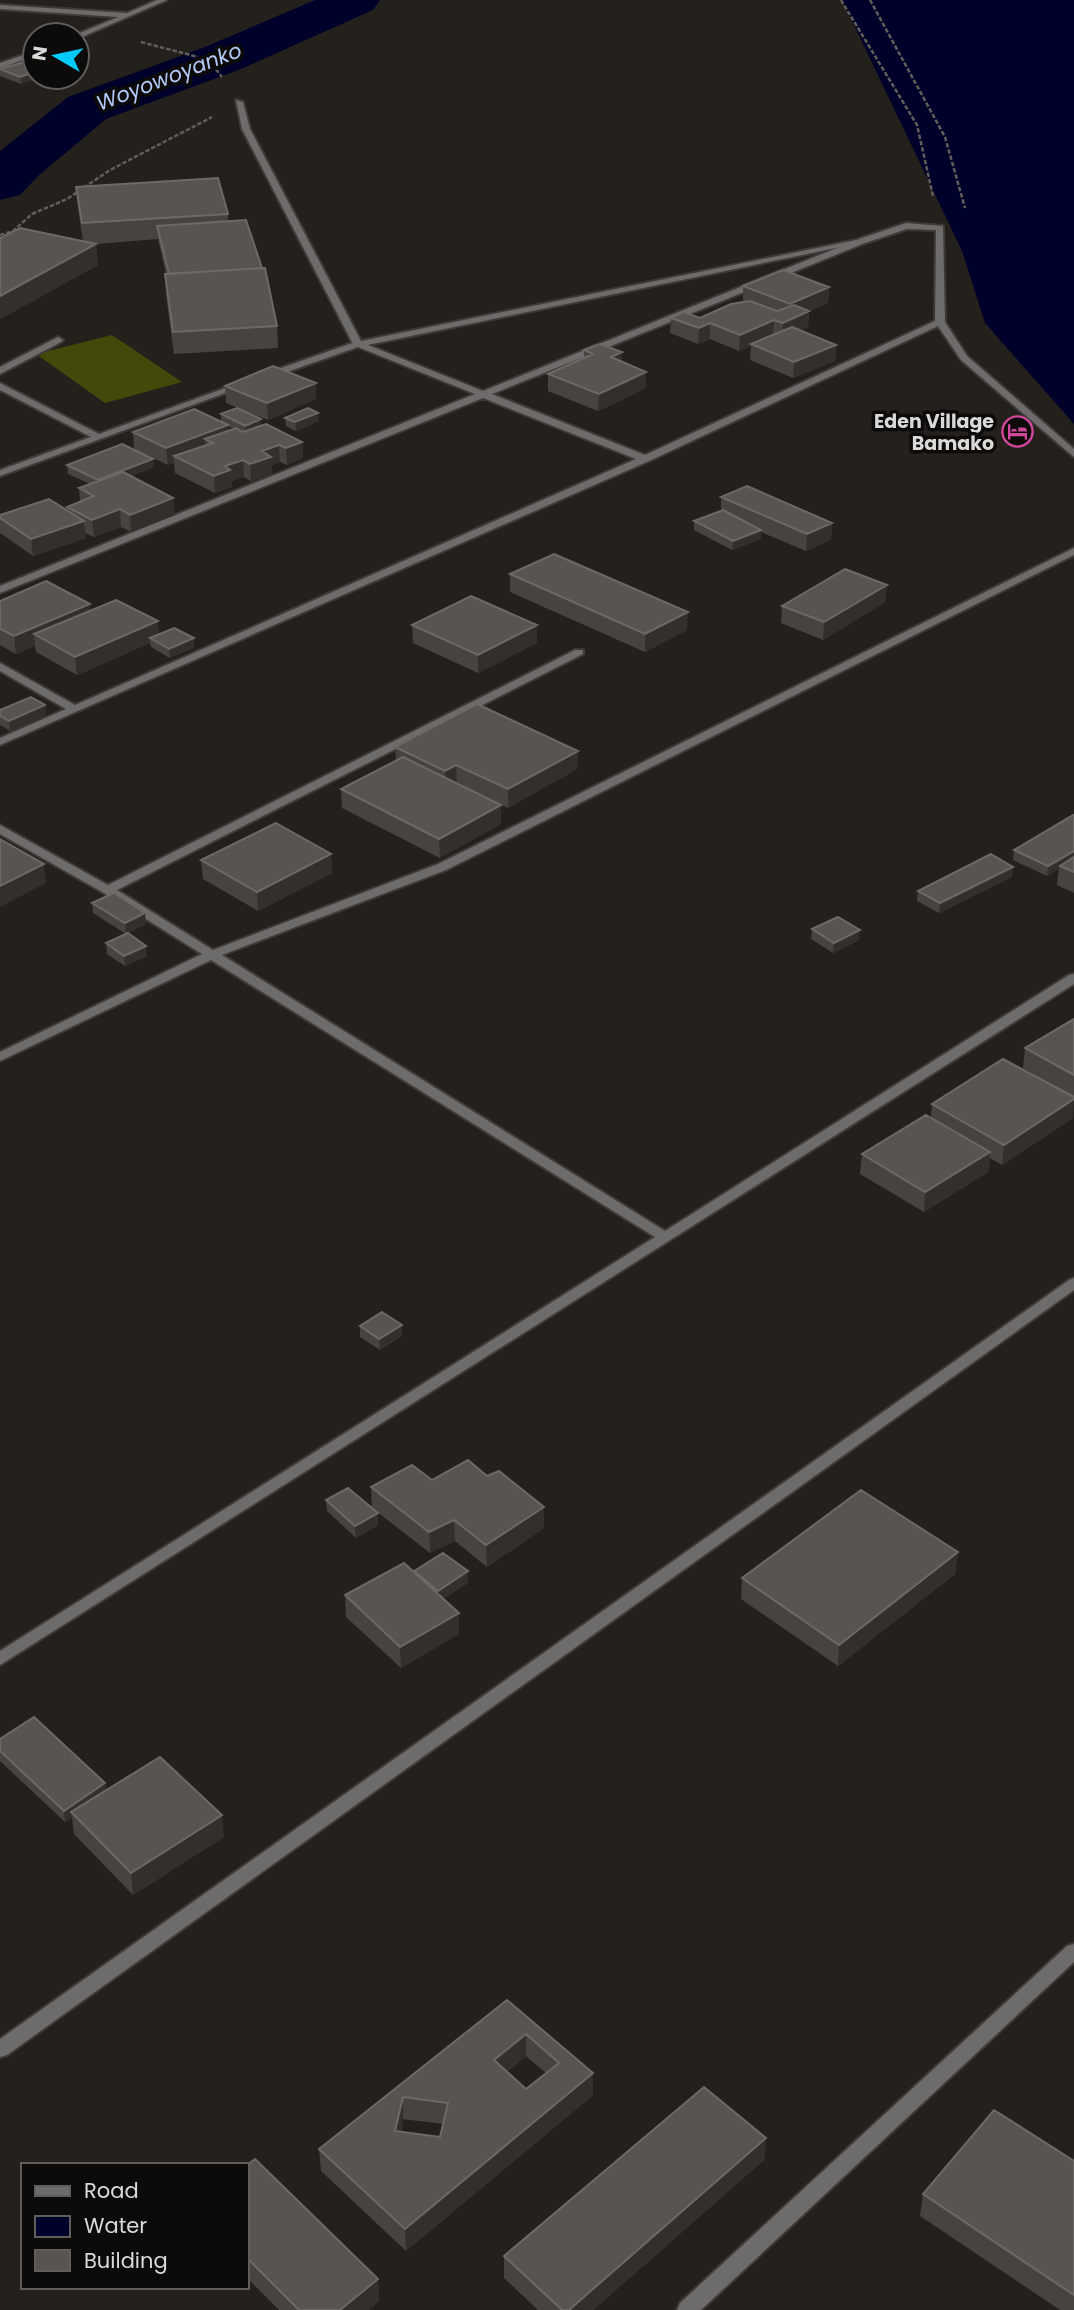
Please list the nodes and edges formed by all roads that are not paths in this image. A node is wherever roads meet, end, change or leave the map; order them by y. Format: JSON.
{"nodes":[{"id":1,"x":163,"y":0,"type":"edge"},
{"id":2,"x":0,"y":7,"type":"edge"},
{"id":3,"x":128,"y":15,"type":"junction"},
{"id":4,"x":91,"y":32,"type":"edge"},
{"id":5,"x":21,"y":58,"type":"edge"},
{"id":6,"x":0,"y":66,"type":"edge"},
{"id":7,"x":239,"y":102,"type":"road end"},
{"id":8,"x":862,"y":241,"type":"junction"},
{"id":9,"x":940,"y":322,"type":"junction"},
{"id":10,"x":58,"y":340,"type":"dead end"},
{"id":11,"x":358,"y":344,"type":"junction"},
{"id":12,"x":0,"y":371,"type":"edge"},
{"id":13,"x":0,"y":386,"type":"edge"},
{"id":14,"x":484,"y":394,"type":"junction"},
{"id":15,"x":96,"y":436,"type":"junction"},
{"id":16,"x":1074,"y":454,"type":"edge"},
{"id":17,"x":645,"y":459,"type":"junction"},
{"id":18,"x":0,"y":473,"type":"edge"},
{"id":19,"x":1074,"y":551,"type":"edge"},
{"id":20,"x":0,"y":590,"type":"edge"},
{"id":21,"x":579,"y":652,"type":"dead end"},
{"id":22,"x":0,"y":666,"type":"edge"},
{"id":23,"x":74,"y":709,"type":"junction"},
{"id":24,"x":0,"y":741,"type":"edge"},
{"id":25,"x":0,"y":829,"type":"edge"},
{"id":26,"x":108,"y":890,"type":"junction"},
{"id":27,"x":211,"y":955,"type":"junction"},
{"id":28,"x":1074,"y":978,"type":"edge"},
{"id":29,"x":0,"y":1057,"type":"edge"},
{"id":30,"x":666,"y":1237,"type":"junction"},
{"id":31,"x":1074,"y":1283,"type":"edge"},
{"id":32,"x":0,"y":1659,"type":"edge"},
{"id":33,"x":1074,"y":1951,"type":"edge"},
{"id":34,"x":0,"y":2049,"type":"edge"},
{"id":35,"x":687,"y":2310,"type":"edge"}],
"edges":[{"from":1,"to":3,"type":"street"},
{"from":2,"to":3,"type":"street"},
{"from":3,"to":4,"type":"street"},
{"from":5,"to":6,"type":"street"},
{"from":7,"to":11,"type":"street"},
{"from":8,"to":9,"type":"street"},
{"from":8,"to":11,"type":"street"},
{"from":8,"to":14,"type":"street"},
{"from":9,"to":16,"type":"street"},
{"from":9,"to":17,"type":"street"},
{"from":10,"to":12,"type":"street"},
{"from":11,"to":14,"type":"street"},
{"from":11,"to":15,"type":"street"},
{"from":13,"to":15,"type":"street"},
{"from":14,"to":17,"type":"street"},
{"from":14,"to":20,"type":"street"},
{"from":15,"to":18,"type":"street"},
{"from":17,"to":23,"type":"street"},
{"from":19,"to":27,"type":"street"},
{"from":21,"to":26,"type":"street"},
{"from":22,"to":23,"type":"street"},
{"from":23,"to":24,"type":"street"},
{"from":25,"to":26,"type":"street"},
{"from":26,"to":27,"type":"street"},
{"from":27,"to":29,"type":"street"},
{"from":27,"to":30,"type":"street"},
{"from":28,"to":30,"type":"street"},
{"from":30,"to":32,"type":"street"},
{"from":31,"to":34,"type":"street"},
{"from":33,"to":35,"type":"street"}]}
